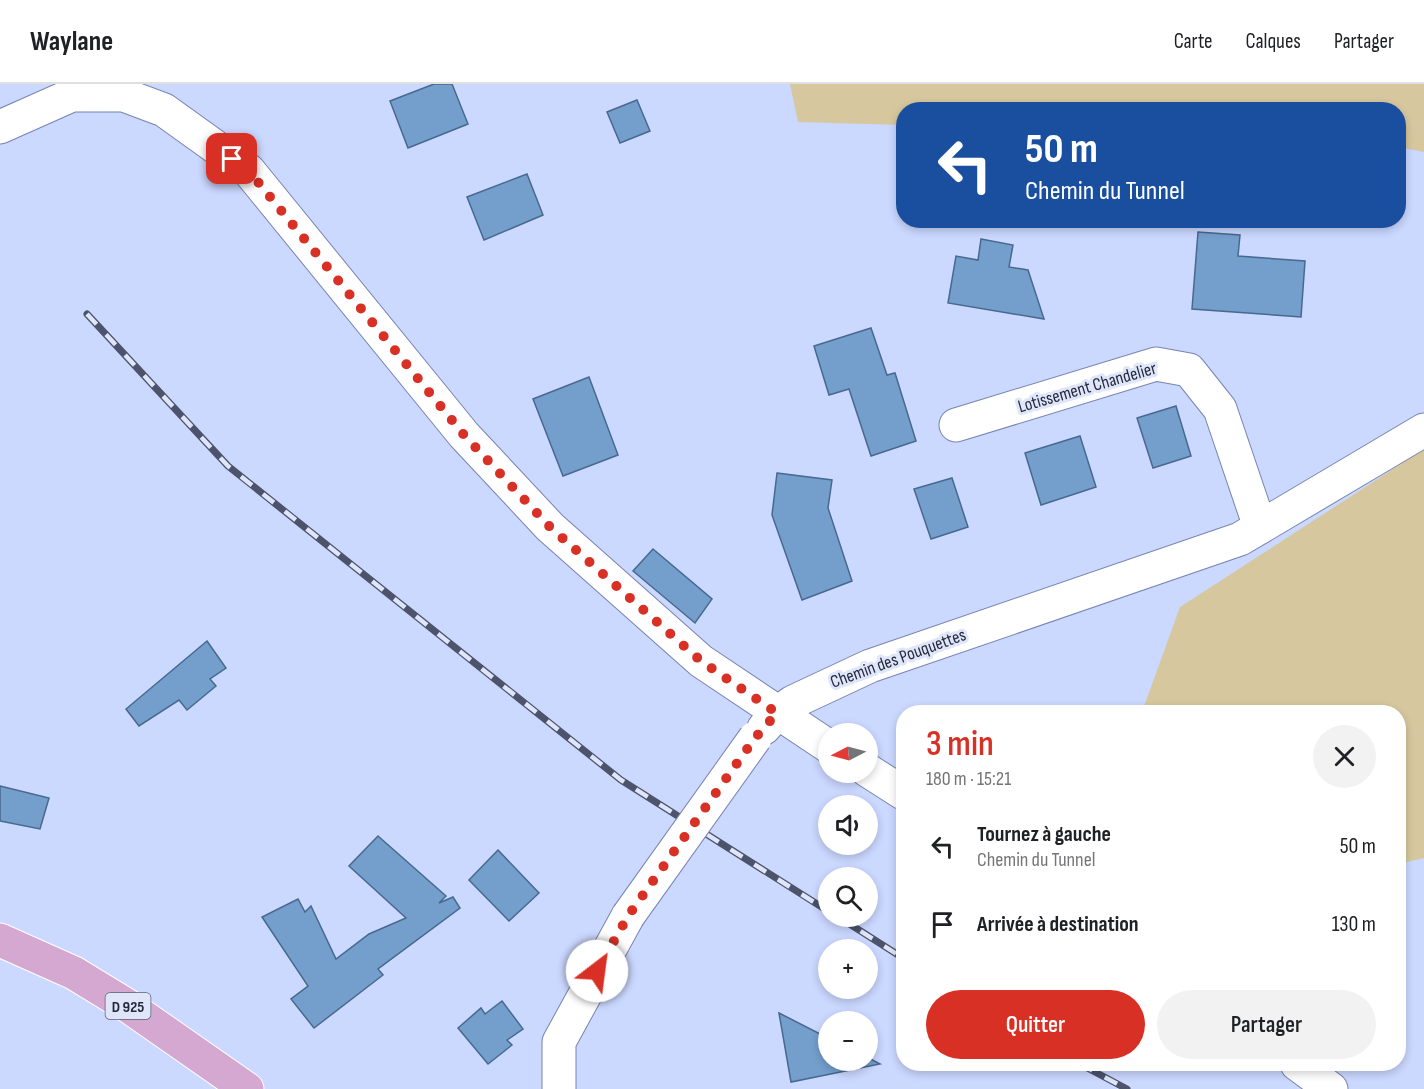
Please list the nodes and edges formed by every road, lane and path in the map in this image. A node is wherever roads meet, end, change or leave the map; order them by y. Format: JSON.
{"nodes":[{"id":1,"x":0,"y":127,"type":"edge"},
{"id":2,"x":956,"y":425,"type":"dead end"},
{"id":3,"x":1424,"y":430,"type":"edge"},
{"id":4,"x":1260,"y":527,"type":"junction"},
{"id":5,"x":777,"y":713,"type":"junction"},
{"id":6,"x":818,"y":740,"type":"edge"},
{"id":7,"x":878,"y":777,"type":"edge"},
{"id":8,"x":896,"y":789,"type":"edge"},
{"id":9,"x":0,"y":940,"type":"edge"},
{"id":10,"x":1307,"y":1071,"type":"edge"},
{"id":11,"x":247,"y":1089,"type":"edge"},
{"id":12,"x":559,"y":1089,"type":"edge"},
{"id":13,"x":1331,"y":1089,"type":"edge"}],
"edges":[{"from":1,"to":5,"type":"street"},
{"from":2,"to":4,"type":"street","name":"Lotissement Chandelier"},
{"from":3,"to":4,"type":"street","name":"Chemin des Pouquettes"},
{"from":4,"to":5,"type":"street","name":"Chemin des Pouquettes"},
{"from":5,"to":6,"type":"street"},
{"from":5,"to":12,"type":"street","name":"Chemin des Pouquettes","bridge":true},
{"from":7,"to":8,"type":"street"},
{"from":9,"to":11,"type":"main road","number":"D 925"},
{"from":10,"to":13,"type":"street"}]}
